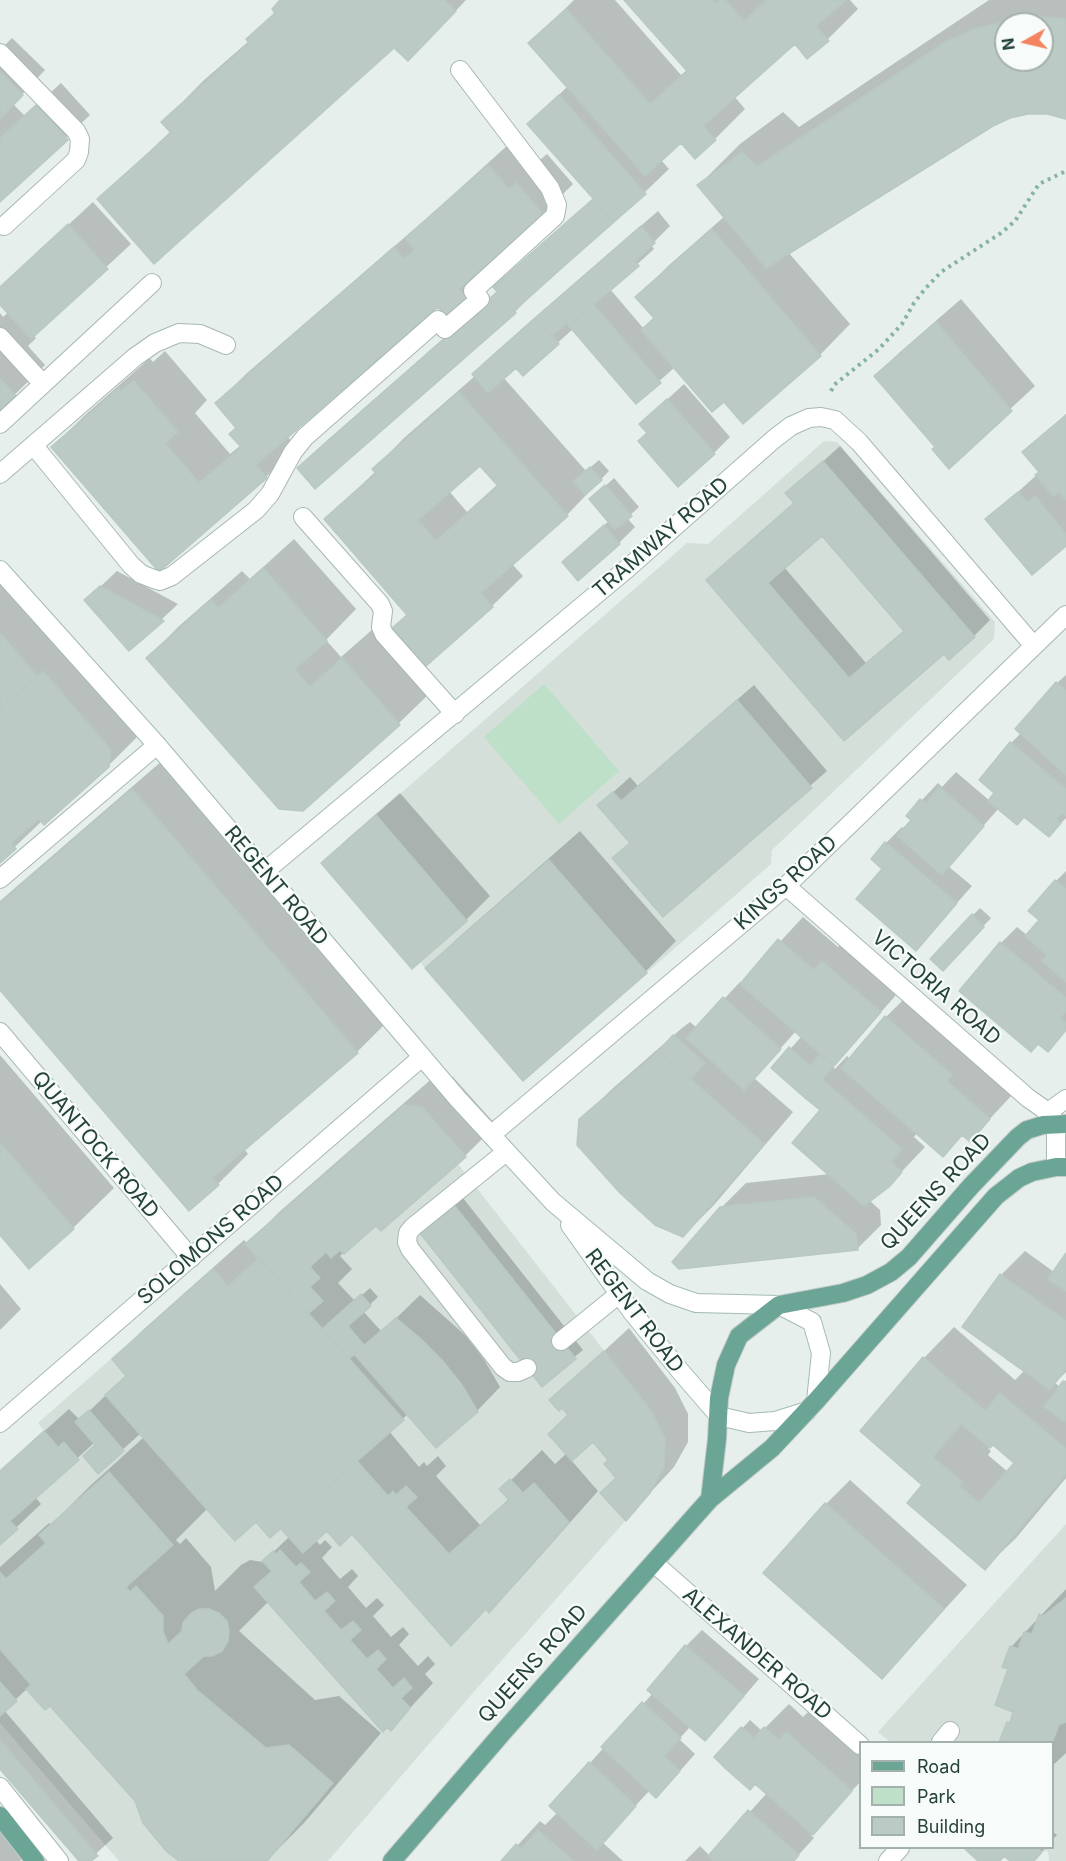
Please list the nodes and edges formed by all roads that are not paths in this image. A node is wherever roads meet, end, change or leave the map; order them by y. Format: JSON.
{"nodes":[{"id":1,"x":0,"y":53,"type":"edge"},
{"id":2,"x":460,"y":70,"type":"dead end"},
{"id":3,"x":4,"y":226,"type":"dead end"},
{"id":4,"x":152,"y":283,"type":"dead end"},
{"id":5,"x":0,"y":337,"type":"edge"},
{"id":6,"x":226,"y":345,"type":"dead end"},
{"id":7,"x":43,"y":384,"type":"junction"},
{"id":8,"x":0,"y":424,"type":"edge"},
{"id":9,"x":34,"y":446,"type":"junction"},
{"id":10,"x":0,"y":474,"type":"edge"},
{"id":11,"x":303,"y":517,"type":"dead end"},
{"id":12,"x":0,"y":570,"type":"edge"},
{"id":13,"x":1066,"y":615,"type":"edge"},
{"id":14,"x":1034,"y":646,"type":"junction"},
{"id":15,"x":455,"y":714,"type":"junction"},
{"id":16,"x":157,"y":745,"type":"junction"},
{"id":17,"x":264,"y":872,"type":"junction"},
{"id":18,"x":0,"y":879,"type":"edge"},
{"id":19,"x":786,"y":886,"type":"junction"},
{"id":20,"x":0,"y":1032,"type":"edge"},
{"id":21,"x":422,"y":1057,"type":"junction"},
{"id":22,"x":1066,"y":1099,"type":"edge"},
{"id":23,"x":1057,"y":1120,"type":"edge"},
{"id":24,"x":491,"y":1135,"type":"junction"},
{"id":25,"x":506,"y":1152,"type":"junction"},
{"id":26,"x":1061,"y":1167,"type":"edge"},
{"id":27,"x":553,"y":1202,"type":"junction"},
{"id":28,"x":191,"y":1258,"type":"junction"},
{"id":29,"x":619,"y":1294,"type":"junction"},
{"id":30,"x":779,"y":1305,"type":"junction"},
{"id":31,"x":561,"y":1341,"type":"dead end"},
{"id":32,"x":527,"y":1368,"type":"dead end"},
{"id":33,"x":811,"y":1406,"type":"junction"},
{"id":34,"x":719,"y":1416,"type":"junction"},
{"id":35,"x":0,"y":1423,"type":"edge"},
{"id":36,"x":710,"y":1499,"type":"junction"},
{"id":37,"x":654,"y":1563,"type":"junction"},
{"id":38,"x":859,"y":1743,"type":"edge"},
{"id":39,"x":0,"y":1787,"type":"edge"},
{"id":40,"x":0,"y":1816,"type":"edge"},
{"id":41,"x":899,"y":1849,"type":"edge"},
{"id":42,"x":35,"y":1861,"type":"edge"},
{"id":43,"x":59,"y":1861,"type":"edge"},
{"id":44,"x":392,"y":1861,"type":"edge"},
{"id":45,"x":888,"y":1861,"type":"edge"}],
"edges":[{"from":1,"to":3,"type":"street"},
{"from":2,"to":9,"type":"street"},
{"from":4,"to":7,"type":"street"},
{"from":5,"to":7,"type":"street"},
{"from":6,"to":9,"type":"street"},
{"from":7,"to":8,"type":"street"},
{"from":9,"to":10,"type":"street"},
{"from":11,"to":15,"type":"street"},
{"from":12,"to":16,"type":"street","name":"REGENT ROAD"},
{"from":13,"to":14,"type":"street","name":"KINGS ROAD"},
{"from":14,"to":15,"type":"street","name":"TRAMWAY ROAD"},
{"from":14,"to":19,"type":"street","name":"KINGS ROAD"},
{"from":15,"to":17,"type":"street","name":"TRAMWAY ROAD"},
{"from":16,"to":17,"type":"street","name":"REGENT ROAD"},
{"from":16,"to":18,"type":"street"},
{"from":17,"to":21,"type":"street","name":"REGENT ROAD"},
{"from":19,"to":23,"type":"street","name":"VICTORIA ROAD"},
{"from":19,"to":24,"type":"street","name":"KINGS ROAD"},
{"from":20,"to":28,"type":"street","name":"QUANTOCK ROAD"},
{"from":21,"to":24,"type":"street","name":"REGENT ROAD"},
{"from":21,"to":28,"type":"street","name":"SOLOMONS ROAD"},
{"from":22,"to":23,"type":"street","name":"QUEENS ROAD"},
{"from":23,"to":26,"type":"street"},
{"from":23,"to":30,"type":"main road","name":"QUEENS ROAD"},
{"from":24,"to":25,"type":"street","name":"REGENT ROAD"},
{"from":25,"to":27,"type":"street","name":"REGENT ROAD"},
{"from":25,"to":32,"type":"street"},
{"from":26,"to":33,"type":"main road","name":"QUEENS ROAD"},
{"from":27,"to":29,"type":"street","name":"REGENT ROAD"},
{"from":27,"to":30,"type":"street","name":"REGENT ROAD"},
{"from":28,"to":35,"type":"street","name":"SOLOMONS ROAD"},
{"from":29,"to":31,"type":"street"},
{"from":29,"to":34,"type":"street","name":"REGENT ROAD"},
{"from":30,"to":33,"type":"street"},
{"from":30,"to":34,"type":"main road","name":"QUEENS ROAD"},
{"from":33,"to":34,"type":"street"},
{"from":33,"to":36,"type":"main road","name":"QUEENS ROAD"},
{"from":34,"to":36,"type":"main road","name":"QUEENS ROAD"},
{"from":36,"to":37,"type":"main road","name":"QUEENS ROAD"},
{"from":37,"to":38,"type":"street","name":"ALEXANDER ROAD"},
{"from":37,"to":44,"type":"main road","name":"QUEENS ROAD"},
{"from":39,"to":43,"type":"street"},
{"from":40,"to":42,"type":"main road"},
{"from":41,"to":45,"type":"street"}]}
